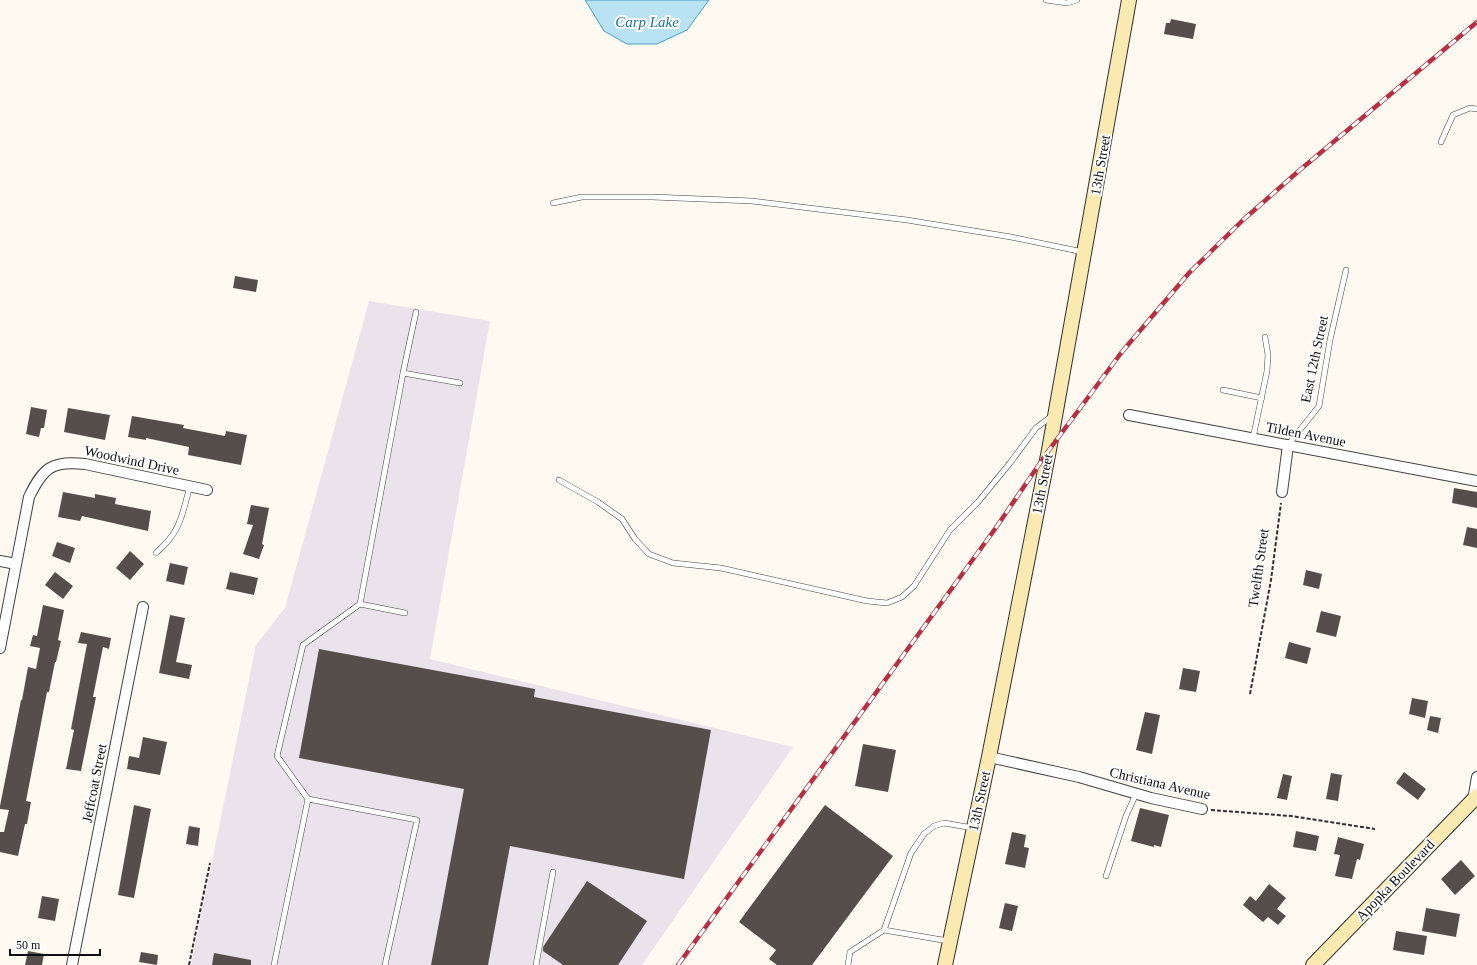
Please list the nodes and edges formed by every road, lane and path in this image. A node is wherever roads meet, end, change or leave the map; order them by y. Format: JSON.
{"nodes":[{"id":1,"x":1046,"y":0,"type":"edge"},
{"id":2,"x":1076,"y":0,"type":"edge"},
{"id":3,"x":1129,"y":0,"type":"edge"},
{"id":4,"x":1477,"y":108,"type":"edge"},
{"id":5,"x":1441,"y":142,"type":"dead end"},
{"id":6,"x":553,"y":203,"type":"dead end"},
{"id":7,"x":1084,"y":252,"type":"junction"},
{"id":8,"x":1346,"y":270,"type":"dead end"},
{"id":9,"x":416,"y":312,"type":"dead end"},
{"id":10,"x":1265,"y":337,"type":"dead end"},
{"id":11,"x":403,"y":373,"type":"junction"},
{"id":12,"x":460,"y":383,"type":"dead end"},
{"id":13,"x":1223,"y":390,"type":"dead end"},
{"id":14,"x":1262,"y":398,"type":"junction"},
{"id":15,"x":1056,"y":413,"type":"junction"},
{"id":16,"x":1129,"y":415,"type":"dead end"},
{"id":17,"x":1253,"y":438,"type":"junction"},
{"id":18,"x":1288,"y":445,"type":"junction"},
{"id":19,"x":559,"y":480,"type":"dead end"},
{"id":20,"x":1477,"y":481,"type":"edge"},
{"id":21,"x":190,"y":486,"type":"junction"},
{"id":22,"x":207,"y":490,"type":"dead end"},
{"id":23,"x":1282,"y":492,"type":"joint"},
{"id":24,"x":156,"y":553,"type":"dead end"},
{"id":25,"x":0,"y":561,"type":"edge"},
{"id":26,"x":16,"y":564,"type":"junction"},
{"id":27,"x":360,"y":604,"type":"junction"},
{"id":28,"x":143,"y":607,"type":"dead end"},
{"id":29,"x":405,"y":613,"type":"dead end"},
{"id":30,"x":0,"y":648,"type":"edge"},
{"id":31,"x":1250,"y":694,"type":"dead end"},
{"id":32,"x":989,"y":757,"type":"junction"},
{"id":33,"x":1477,"y":777,"type":"edge"},
{"id":34,"x":1136,"y":794,"type":"junction"},
{"id":35,"x":1475,"y":798,"type":"edge"},
{"id":36,"x":308,"y":799,"type":"junction"},
{"id":37,"x":1202,"y":809,"type":"joint"},
{"id":38,"x":974,"y":828,"type":"junction"},
{"id":39,"x":1375,"y":829,"type":"dead end"},
{"id":40,"x":210,"y":863,"type":"dead end"},
{"id":41,"x":553,"y":872,"type":"dead end"},
{"id":42,"x":1106,"y":876,"type":"dead end"},
{"id":43,"x":884,"y":930,"type":"junction"},
{"id":44,"x":949,"y":942,"type":"junction"},
{"id":45,"x":72,"y":965,"type":"edge"},
{"id":46,"x":189,"y":965,"type":"edge"},
{"id":47,"x":274,"y":965,"type":"edge"},
{"id":48,"x":385,"y":965,"type":"edge"},
{"id":49,"x":536,"y":965,"type":"edge"},
{"id":50,"x":848,"y":965,"type":"edge"},
{"id":51,"x":945,"y":965,"type":"edge"},
{"id":52,"x":1313,"y":965,"type":"edge"}],
"edges":[{"from":1,"to":2,"type":"lane"},
{"from":3,"to":7,"type":"street","name":"13th Street"},
{"from":4,"to":5,"type":"lane"},
{"from":6,"to":7,"type":"lane"},
{"from":7,"to":15,"type":"street","name":"13th Street"},
{"from":8,"to":18,"type":"lane","name":"East 12th Street"},
{"from":9,"to":11,"type":"lane"},
{"from":10,"to":14,"type":"lane"},
{"from":11,"to":12,"type":"lane"},
{"from":11,"to":27,"type":"lane"},
{"from":13,"to":14,"type":"lane"},
{"from":14,"to":17,"type":"lane"},
{"from":15,"to":19,"type":"lane"},
{"from":15,"to":32,"type":"street","name":"13th Street"},
{"from":16,"to":17,"type":"street","name":"Tilden Avenue"},
{"from":17,"to":18,"type":"street","name":"Tilden Avenue"},
{"from":18,"to":20,"type":"street","name":"Tilden Avenue"},
{"from":18,"to":23,"type":"street"},
{"from":21,"to":22,"type":"street","name":"Woodwind Drive"},
{"from":21,"to":24,"type":"lane"},
{"from":21,"to":26,"type":"street","name":"Woodwind Drive"},
{"from":23,"to":31,"type":"path","name":"Twelfth Street"},
{"from":25,"to":26,"type":"street"},
{"from":26,"to":30,"type":"street","name":"Woodwind Drive"},
{"from":27,"to":29,"type":"lane"},
{"from":27,"to":36,"type":"lane"},
{"from":28,"to":45,"type":"street","name":"Jeffcoat Street"},
{"from":32,"to":34,"type":"street","name":"Christiana Avenue"},
{"from":32,"to":38,"type":"street","name":"13th Street"},
{"from":33,"to":35,"type":"street"},
{"from":34,"to":37,"type":"street","name":"Christiana Avenue"},
{"from":34,"to":42,"type":"lane"},
{"from":35,"to":52,"type":"street","name":"Apopka Boulevard"},
{"from":36,"to":47,"type":"lane"},
{"from":36,"to":48,"type":"lane"},
{"from":37,"to":39,"type":"path","name":"Christiana Avenue"},
{"from":38,"to":43,"type":"lane"},
{"from":38,"to":44,"type":"street","name":"13th Street"},
{"from":40,"to":46,"type":"path"},
{"from":41,"to":49,"type":"lane"},
{"from":43,"to":44,"type":"lane"},
{"from":43,"to":50,"type":"lane"},
{"from":44,"to":51,"type":"street","name":"13th Street"}]}
